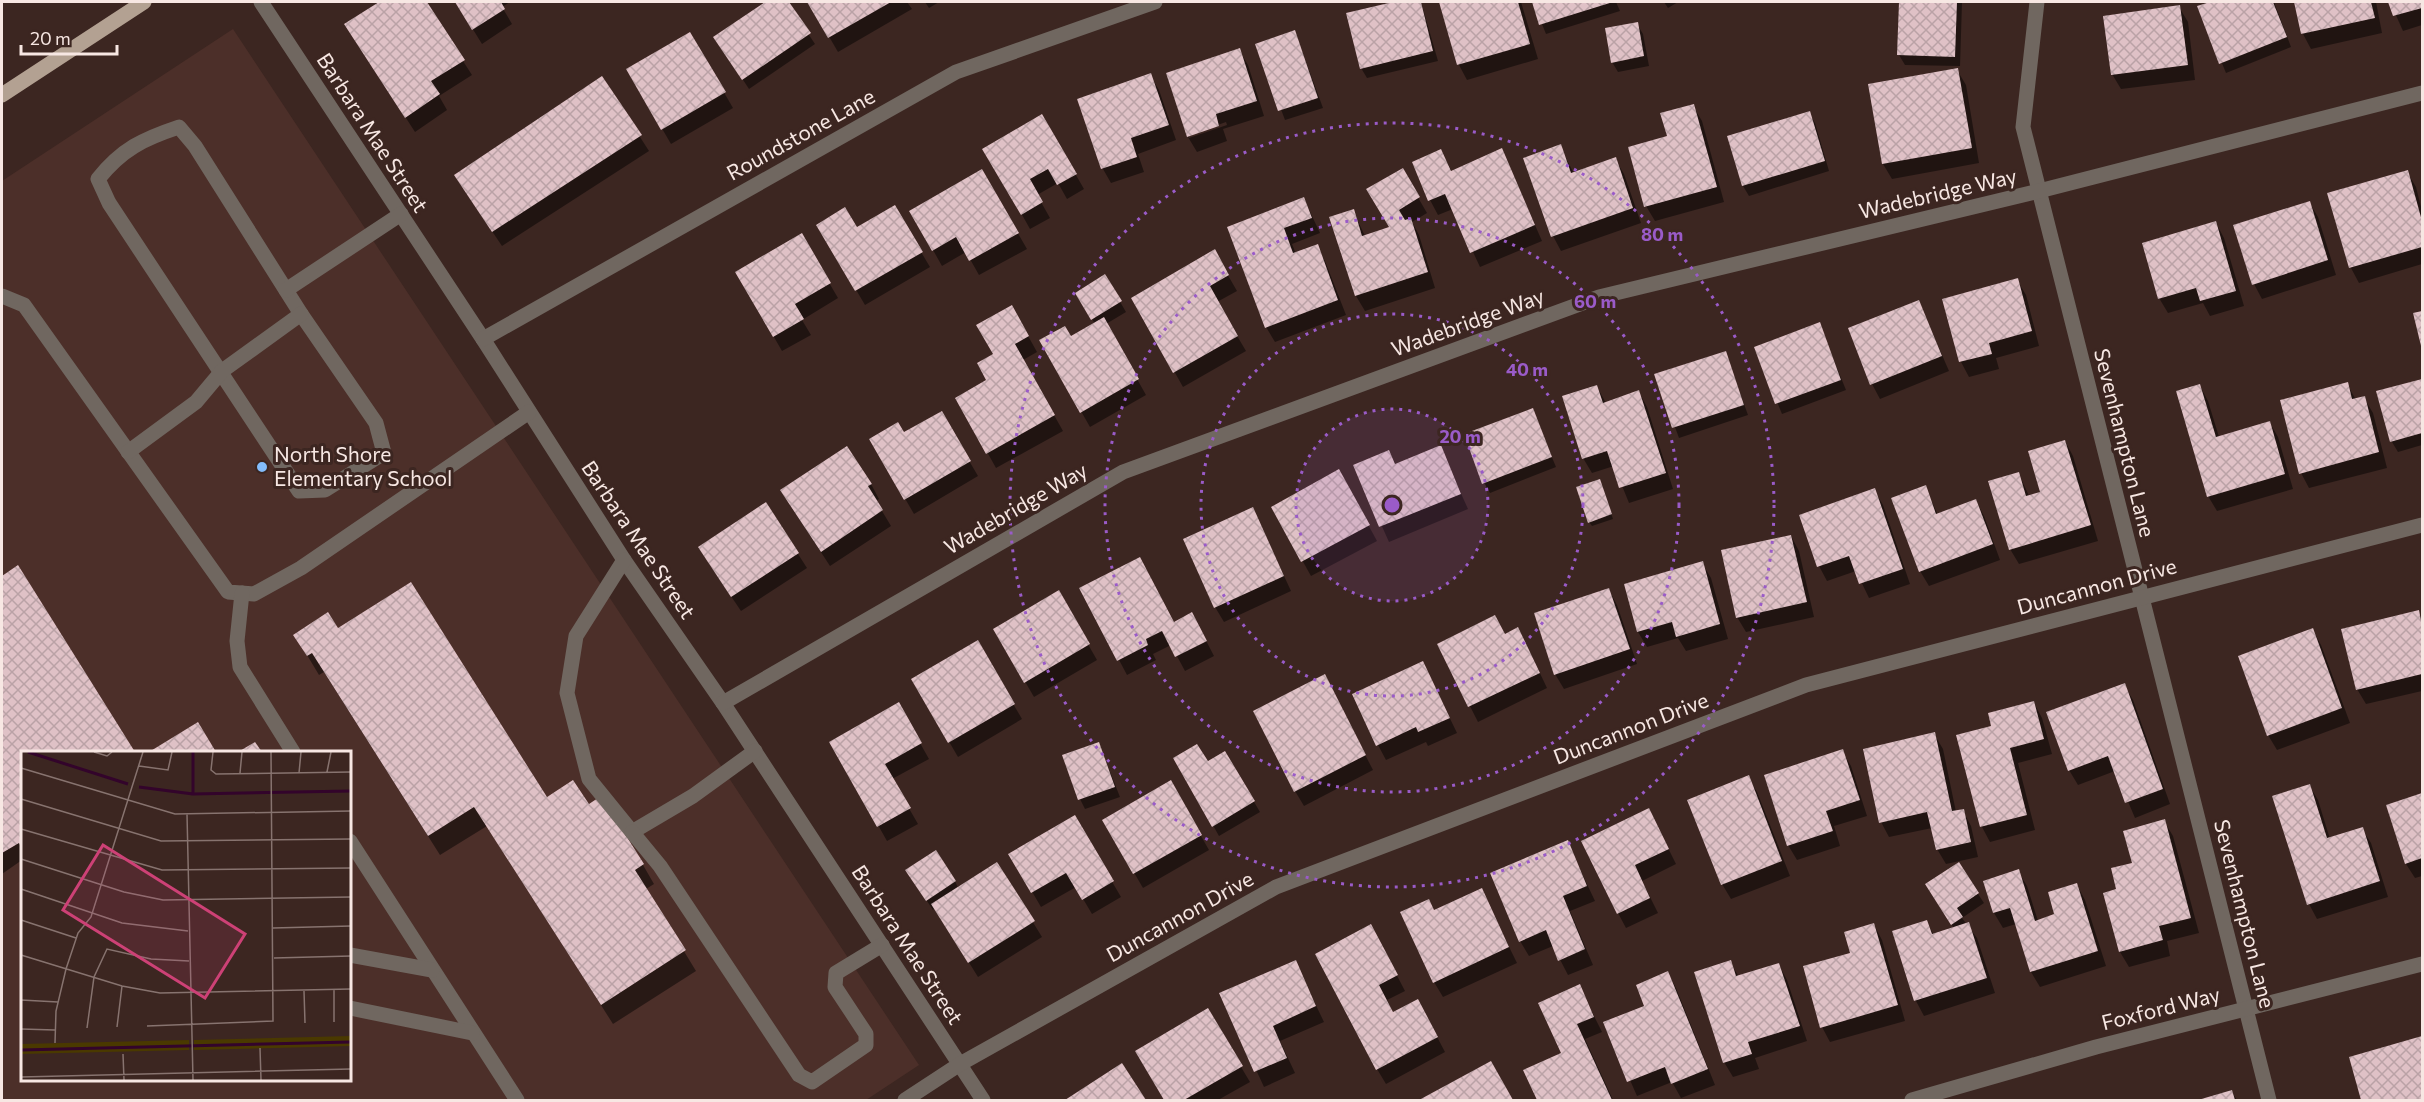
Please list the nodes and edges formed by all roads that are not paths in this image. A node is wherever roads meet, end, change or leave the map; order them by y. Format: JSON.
{"nodes":[{"id":1,"x":144,"y":2,"type":"edge"},
{"id":2,"x":261,"y":2,"type":"edge"},
{"id":3,"x":1155,"y":2,"type":"edge"},
{"id":4,"x":2037,"y":2,"type":"edge"},
{"id":5,"x":2422,"y":93,"type":"edge"},
{"id":6,"x":2,"y":95,"type":"edge"},
{"id":7,"x":2039,"y":191,"type":"junction"},
{"id":8,"x":401,"y":214,"type":"junction"},
{"id":9,"x":286,"y":290,"type":"junction"},
{"id":10,"x":2,"y":296,"type":"edge"},
{"id":11,"x":301,"y":314,"type":"junction"},
{"id":12,"x":483,"y":339,"type":"junction"},
{"id":13,"x":222,"y":371,"type":"junction"},
{"id":14,"x":530,"y":412,"type":"junction"},
{"id":15,"x":128,"y":452,"type":"junction"},
{"id":16,"x":2422,"y":525,"type":"edge"},
{"id":17,"x":624,"y":560,"type":"junction"},
{"id":18,"x":242,"y":593,"type":"junction"},
{"id":19,"x":2141,"y":597,"type":"junction"},
{"id":20,"x":723,"y":703,"type":"junction"},
{"id":21,"x":292,"y":751,"type":"edge"},
{"id":22,"x":755,"y":751,"type":"junction"},
{"id":23,"x":632,"y":832,"type":"junction"},
{"id":24,"x":351,"y":843,"type":"edge"},
{"id":25,"x":882,"y":945,"type":"junction"},
{"id":26,"x":351,"y":955,"type":"edge"},
{"id":27,"x":2422,"y":964,"type":"edge"},
{"id":28,"x":432,"y":970,"type":"junction"},
{"id":29,"x":351,"y":1008,"type":"edge"},
{"id":30,"x":2247,"y":1009,"type":"junction"},
{"id":31,"x":472,"y":1033,"type":"junction"},
{"id":32,"x":960,"y":1064,"type":"junction"},
{"id":33,"x":517,"y":1101,"type":"edge"},
{"id":34,"x":905,"y":1101,"type":"edge"},
{"id":35,"x":982,"y":1101,"type":"edge"},
{"id":36,"x":1912,"y":1101,"type":"edge"},
{"id":37,"x":2269,"y":1101,"type":"edge"}],
"edges":[{"from":1,"to":6,"type":"main road"},
{"from":2,"to":8,"type":"street","name":"Barbara Mae Street"},
{"from":3,"to":12,"type":"street","name":"Roundstone Lane"},
{"from":4,"to":7,"type":"street","name":"Sevenhampton Lane"},
{"from":5,"to":7,"type":"street","name":"Wadebridge Way"},
{"from":7,"to":19,"type":"street","name":"Sevenhampton Lane"},
{"from":7,"to":20,"type":"street","name":"Wadebridge Way"},
{"from":8,"to":9,"type":"street"},
{"from":8,"to":12,"type":"street","name":"Barbara Mae Street"},
{"from":9,"to":11,"type":"street"},
{"from":9,"to":13,"type":"street"},
{"from":10,"to":15,"type":"street"},
{"from":11,"to":13,"type":"street"},
{"from":11,"to":13,"type":"street"},
{"from":12,"to":14,"type":"street","name":"Barbara Mae Street"},
{"from":13,"to":15,"type":"street"},
{"from":14,"to":17,"type":"street","name":"Barbara Mae Street"},
{"from":14,"to":18,"type":"street"},
{"from":15,"to":18,"type":"street"},
{"from":16,"to":19,"type":"street","name":"Duncannon Drive"},
{"from":17,"to":20,"type":"street","name":"Barbara Mae Street"},
{"from":17,"to":23,"type":"street"},
{"from":18,"to":21,"type":"street"},
{"from":19,"to":30,"type":"street","name":"Sevenhampton Lane"},
{"from":19,"to":32,"type":"street","name":"Duncannon Drive"},
{"from":20,"to":22,"type":"street","name":"Barbara Mae Street"},
{"from":22,"to":23,"type":"street"},
{"from":22,"to":25,"type":"street","name":"Barbara Mae Street"},
{"from":23,"to":25,"type":"street"},
{"from":24,"to":28,"type":"street"},
{"from":25,"to":32,"type":"street","name":"Barbara Mae Street"},
{"from":26,"to":28,"type":"street"},
{"from":27,"to":30,"type":"street","name":"Foxford Way"},
{"from":28,"to":31,"type":"street"},
{"from":29,"to":31,"type":"street"},
{"from":30,"to":36,"type":"street","name":"Foxford Way"},
{"from":30,"to":37,"type":"street","name":"Sevenhampton Lane"},
{"from":31,"to":33,"type":"street"},
{"from":32,"to":34,"type":"street","name":"Duncannon Drive"},
{"from":32,"to":35,"type":"street","name":"Barbara Mae Street"}]}
